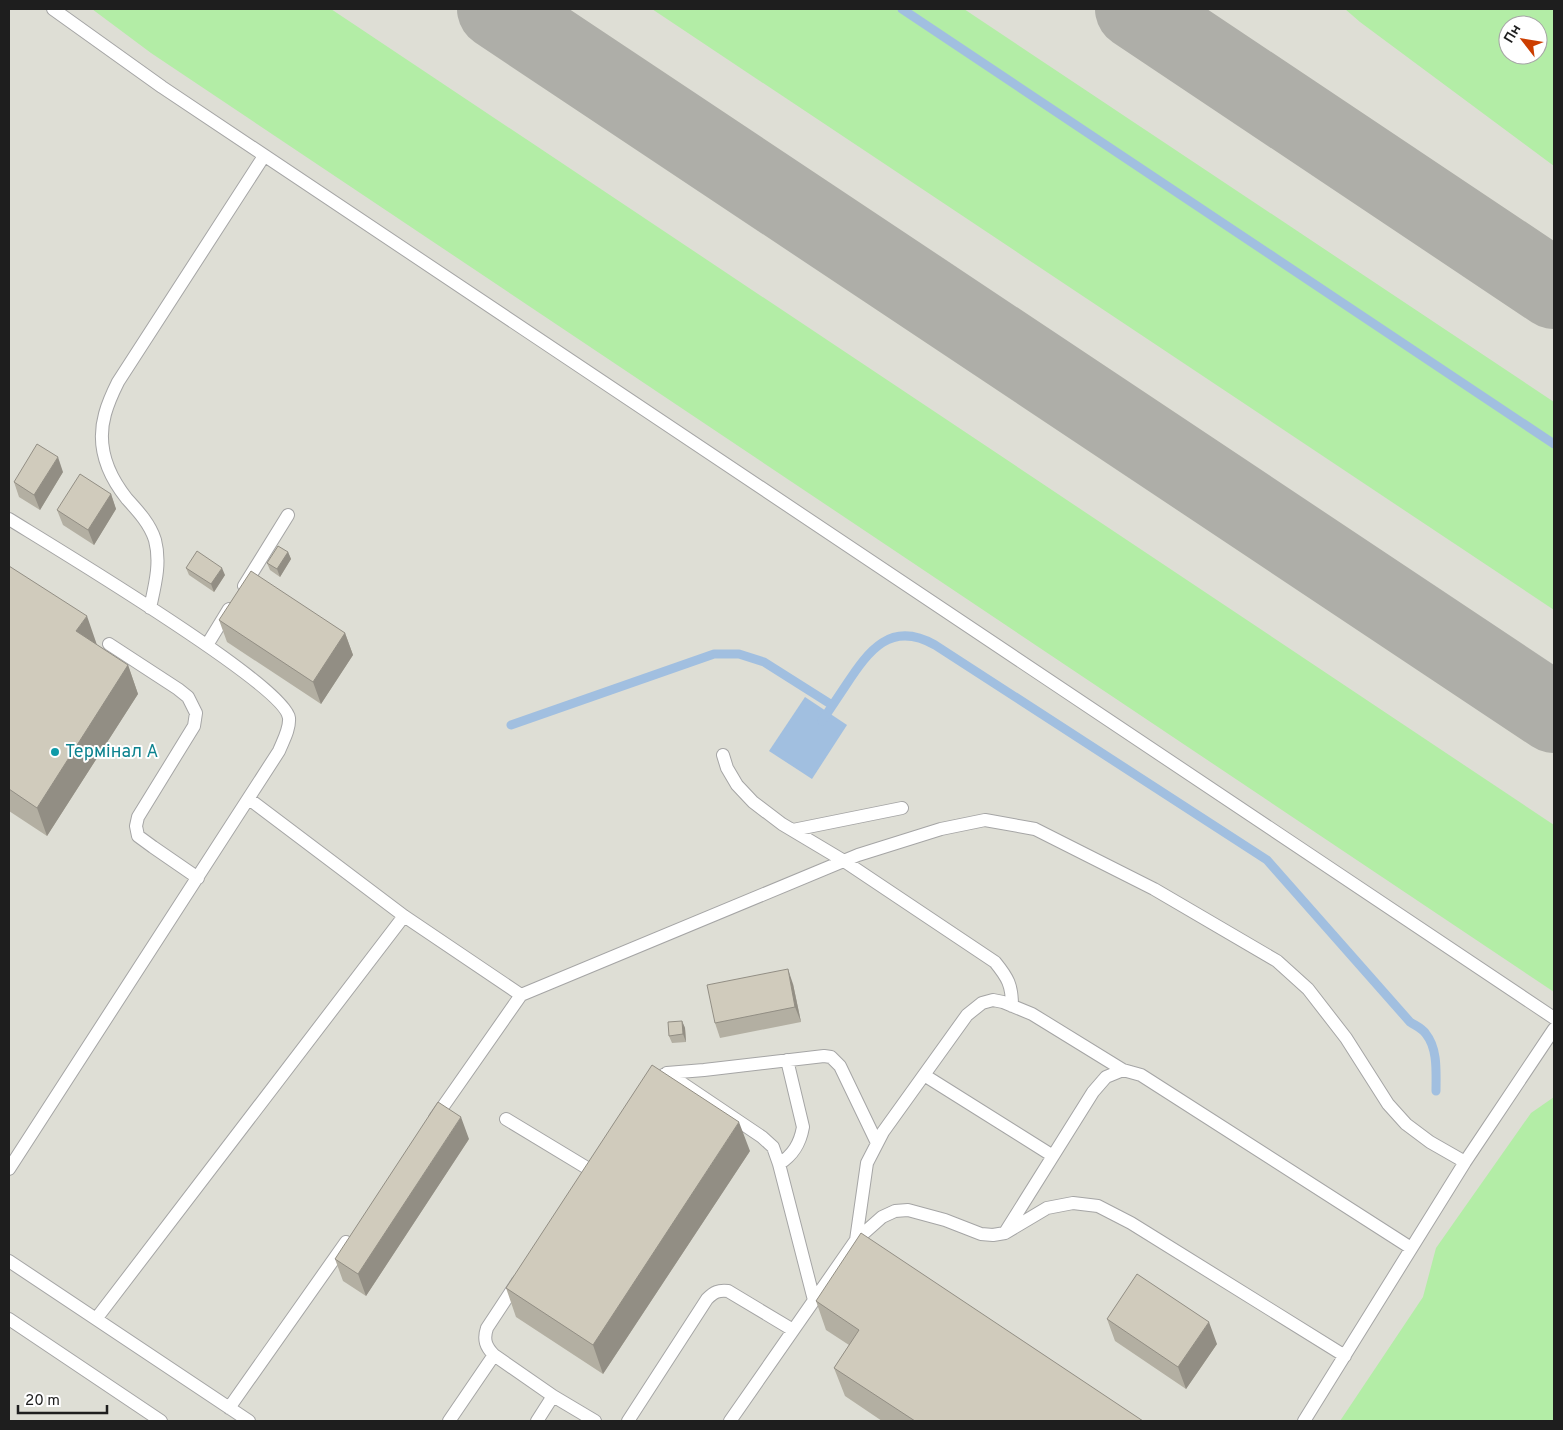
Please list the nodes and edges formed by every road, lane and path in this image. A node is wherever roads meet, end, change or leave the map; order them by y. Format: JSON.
{"nodes":[{"id":1,"x":53,"y":9,"type":"edge"},
{"id":2,"x":264,"y":156,"type":"junction"},
{"id":3,"x":288,"y":515,"type":"dead end"},
{"id":4,"x":9,"y":520,"type":"edge"},
{"id":5,"x":150,"y":608,"type":"junction"},
{"id":6,"x":109,"y":644,"type":"dead end"},
{"id":7,"x":206,"y":645,"type":"junction"},
{"id":8,"x":723,"y":755,"type":"dead end"},
{"id":9,"x":249,"y":799,"type":"junction"},
{"id":10,"x":902,"y":808,"type":"dead end"},
{"id":11,"x":793,"y":830,"type":"junction"},
{"id":12,"x":844,"y":861,"type":"junction"},
{"id":13,"x":198,"y":878,"type":"junction"},
{"id":14,"x":404,"y":916,"type":"junction"},
{"id":15,"x":521,"y":995,"type":"junction"},
{"id":16,"x":1012,"y":1006,"type":"junction"},
{"id":17,"x":1554,"y":1018,"type":"edge"},
{"id":18,"x":1554,"y":1029,"type":"edge"},
{"id":19,"x":787,"y":1060,"type":"junction"},
{"id":20,"x":1123,"y":1070,"type":"junction"},
{"id":21,"x":667,"y":1073,"type":"junction"},
{"id":22,"x":924,"y":1075,"type":"junction"},
{"id":23,"x":645,"y":1092,"type":"edge"},
{"id":24,"x":506,"y":1119,"type":"dead end"},
{"id":25,"x":430,"y":1125,"type":"edge"},
{"id":26,"x":878,"y":1143,"type":"junction"},
{"id":27,"x":1053,"y":1156,"type":"junction"},
{"id":28,"x":1465,"y":1162,"type":"junction"},
{"id":29,"x":779,"y":1164,"type":"junction"},
{"id":30,"x":9,"y":1169,"type":"edge"},
{"id":31,"x":592,"y":1172,"type":"edge"},
{"id":32,"x":355,"y":1230,"type":"edge"},
{"id":33,"x":1004,"y":1233,"type":"junction"},
{"id":34,"x":856,"y":1240,"type":"junction"},
{"id":35,"x":1411,"y":1248,"type":"junction"},
{"id":36,"x":9,"y":1261,"type":"edge"},
{"id":37,"x":525,"y":1270,"type":"edge"},
{"id":38,"x":814,"y":1300,"type":"junction"},
{"id":39,"x":9,"y":1319,"type":"edge"},
{"id":40,"x":96,"y":1319,"type":"junction"},
{"id":41,"x":793,"y":1330,"type":"junction"},
{"id":42,"x":494,"y":1355,"type":"junction"},
{"id":43,"x":1345,"y":1356,"type":"junction"},
{"id":44,"x":553,"y":1396,"type":"junction"},
{"id":45,"x":229,"y":1408,"type":"junction"},
{"id":46,"x":153,"y":1419,"type":"edge"},
{"id":47,"x":249,"y":1421,"type":"edge"},
{"id":48,"x":449,"y":1421,"type":"edge"},
{"id":49,"x":537,"y":1421,"type":"edge"},
{"id":50,"x":595,"y":1421,"type":"edge"},
{"id":51,"x":628,"y":1421,"type":"edge"},
{"id":52,"x":730,"y":1421,"type":"edge"},
{"id":53,"x":1304,"y":1421,"type":"edge"}],
"edges":[{"from":1,"to":2,"type":"lane"},
{"from":2,"to":5,"type":"lane"},
{"from":2,"to":17,"type":"lane"},
{"from":3,"to":7,"type":"lane"},
{"from":4,"to":5,"type":"lane"},
{"from":5,"to":7,"type":"lane"},
{"from":6,"to":13,"type":"lane"},
{"from":7,"to":9,"type":"lane"},
{"from":8,"to":11,"type":"lane"},
{"from":9,"to":13,"type":"lane"},
{"from":9,"to":14,"type":"lane"},
{"from":10,"to":11,"type":"lane"},
{"from":11,"to":12,"type":"lane"},
{"from":12,"to":15,"type":"lane"},
{"from":12,"to":16,"type":"lane"},
{"from":12,"to":28,"type":"lane"},
{"from":13,"to":30,"type":"lane"},
{"from":14,"to":15,"type":"lane"},
{"from":14,"to":40,"type":"lane"},
{"from":15,"to":25,"type":"lane"},
{"from":16,"to":20,"type":"lane"},
{"from":16,"to":22,"type":"lane"},
{"from":18,"to":28,"type":"lane"},
{"from":19,"to":21,"type":"lane"},
{"from":19,"to":26,"type":"lane"},
{"from":19,"to":29,"type":"lane"},
{"from":20,"to":27,"type":"lane"},
{"from":20,"to":35,"type":"lane"},
{"from":21,"to":23,"type":"lane"},
{"from":21,"to":29,"type":"lane"},
{"from":22,"to":26,"type":"lane"},
{"from":22,"to":27,"type":"lane"},
{"from":24,"to":31,"type":"lane"},
{"from":26,"to":34,"type":"lane"},
{"from":27,"to":33,"type":"lane"},
{"from":28,"to":35,"type":"lane"},
{"from":29,"to":38,"type":"lane"},
{"from":32,"to":45,"type":"lane"},
{"from":33,"to":34,"type":"lane"},
{"from":33,"to":43,"type":"lane"},
{"from":34,"to":38,"type":"lane"},
{"from":35,"to":43,"type":"lane"},
{"from":36,"to":40,"type":"lane"},
{"from":37,"to":42,"type":"lane"},
{"from":38,"to":41,"type":"lane"},
{"from":39,"to":46,"type":"lane"},
{"from":40,"to":45,"type":"lane"},
{"from":41,"to":51,"type":"lane"},
{"from":41,"to":52,"type":"lane"},
{"from":42,"to":44,"type":"lane"},
{"from":42,"to":48,"type":"lane"},
{"from":43,"to":53,"type":"lane"},
{"from":44,"to":49,"type":"lane"},
{"from":44,"to":50,"type":"lane"},
{"from":45,"to":47,"type":"lane"}]}
